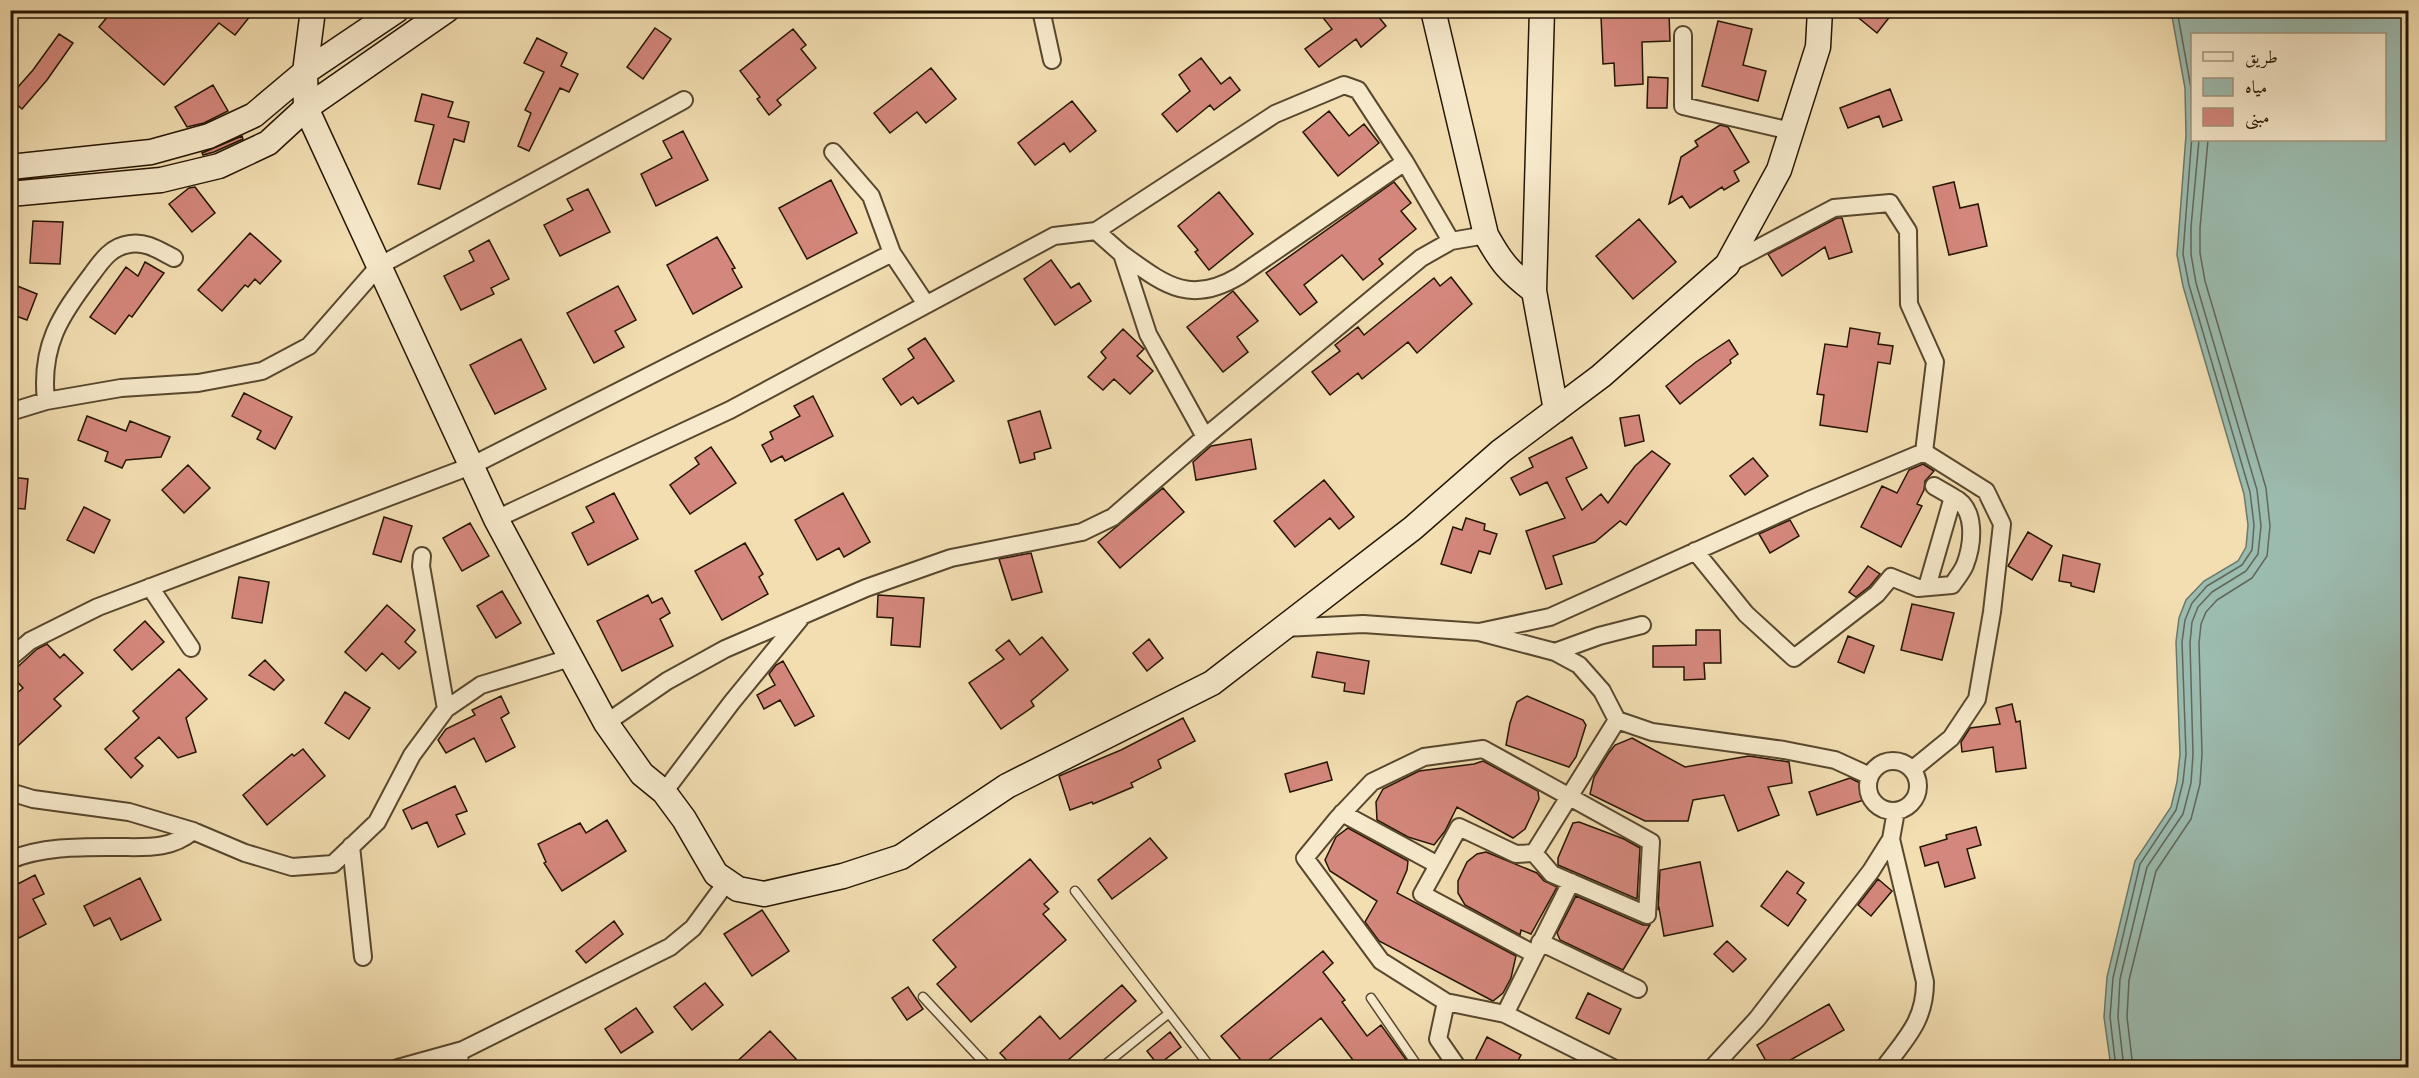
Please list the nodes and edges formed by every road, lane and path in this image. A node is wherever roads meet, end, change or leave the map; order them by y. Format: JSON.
{"nodes":[{"id":1,"x":313,"y":10,"type":"edge"},
{"id":2,"x":397,"y":10,"type":"edge"},
{"id":3,"x":447,"y":10,"type":"edge"},
{"id":4,"x":1041,"y":10,"type":"edge"},
{"id":5,"x":1433,"y":10,"type":"edge"},
{"id":6,"x":1542,"y":10,"type":"edge"},
{"id":7,"x":1820,"y":10,"type":"edge"},
{"id":8,"x":1683,"y":35,"type":"dead end"},
{"id":9,"x":1052,"y":60,"type":"dead end"},
{"id":10,"x":305,"y":72,"type":"junction"},
{"id":11,"x":684,"y":100,"type":"dead end"},
{"id":12,"x":306,"y":108,"type":"junction"},
{"id":13,"x":1791,"y":131,"type":"junction"},
{"id":14,"x":832,"y":152,"type":"dead end"},
{"id":15,"x":1405,"y":162,"type":"junction"},
{"id":16,"x":10,"y":166,"type":"edge"},
{"id":17,"x":10,"y":194,"type":"edge"},
{"id":18,"x":1096,"y":231,"type":"junction"},
{"id":19,"x":1486,"y":235,"type":"junction"},
{"id":20,"x":1451,"y":241,"type":"junction"},
{"id":21,"x":892,"y":253,"type":"junction"},
{"id":22,"x":1122,"y":254,"type":"junction"},
{"id":23,"x":174,"y":258,"type":"dead end"},
{"id":24,"x":1727,"y":265,"type":"junction"},
{"id":25,"x":379,"y":266,"type":"junction"},
{"id":26,"x":1534,"y":291,"type":"junction"},
{"id":27,"x":926,"y":304,"type":"junction"},
{"id":28,"x":46,"y":401,"type":"junction"},
{"id":29,"x":1556,"y":410,"type":"junction"},
{"id":30,"x":10,"y":412,"type":"edge"},
{"id":31,"x":1205,"y":437,"type":"junction"},
{"id":32,"x":1924,"y":452,"type":"junction"},
{"id":33,"x":471,"y":466,"type":"junction"},
{"id":34,"x":1934,"y":486,"type":"dead end"},
{"id":35,"x":1953,"y":497,"type":"junction"},
{"id":36,"x":496,"y":519,"type":"junction"},
{"id":37,"x":1695,"y":551,"type":"junction"},
{"id":38,"x":422,"y":556,"type":"dead end"},
{"id":39,"x":150,"y":587,"type":"junction"},
{"id":40,"x":1927,"y":587,"type":"junction"},
{"id":41,"x":803,"y":616,"type":"junction"},
{"id":42,"x":1642,"y":625,"type":"dead end"},
{"id":43,"x":1283,"y":628,"type":"junction"},
{"id":44,"x":1479,"y":632,"type":"junction"},
{"id":45,"x":191,"y":648,"type":"dead end"},
{"id":46,"x":1555,"y":652,"type":"junction"},
{"id":47,"x":10,"y":658,"type":"edge"},
{"id":48,"x":570,"y":658,"type":"junction"},
{"id":49,"x":446,"y":709,"type":"junction"},
{"id":50,"x":1617,"y":720,"type":"junction"},
{"id":51,"x":606,"y":723,"type":"junction"},
{"id":52,"x":1913,"y":769,"type":"junction"},
{"id":53,"x":1870,"y":776,"type":"junction"},
{"id":54,"x":10,"y":792,"type":"edge"},
{"id":55,"x":664,"y":792,"type":"junction"},
{"id":56,"x":1568,"y":797,"type":"junction"},
{"id":57,"x":1896,"y":811,"type":"junction"},
{"id":58,"x":1342,"y":813,"type":"junction"},
{"id":59,"x":194,"y":831,"type":"junction"},
{"id":60,"x":1890,"y":839,"type":"junction"},
{"id":61,"x":351,"y":846,"type":"junction"},
{"id":62,"x":1534,"y":854,"type":"junction"},
{"id":63,"x":10,"y":860,"type":"edge"},
{"id":64,"x":1438,"y":866,"type":"junction"},
{"id":65,"x":1570,"y":882,"type":"junction"},
{"id":66,"x":726,"y":883,"type":"junction"},
{"id":67,"x":1075,"y":891,"type":"dead end"},
{"id":68,"x":1537,"y":948,"type":"junction"},
{"id":69,"x":363,"y":957,"type":"dead end"},
{"id":70,"x":1638,"y":989,"type":"dead end"},
{"id":71,"x":923,"y":997,"type":"dead end"},
{"id":72,"x":1371,"y":998,"type":"dead end"},
{"id":73,"x":1446,"y":1002,"type":"junction"},
{"id":74,"x":1168,"y":1014,"type":"junction"},
{"id":75,"x":1505,"y":1014,"type":"junction"},
{"id":76,"x":463,"y":1050,"type":"junction"},
{"id":77,"x":398,"y":1068,"type":"edge"},
{"id":78,"x":464,"y":1068,"type":"edge"},
{"id":79,"x":989,"y":1068,"type":"edge"},
{"id":80,"x":1101,"y":1068,"type":"edge"},
{"id":81,"x":1211,"y":1068,"type":"edge"},
{"id":82,"x":1419,"y":1068,"type":"edge"},
{"id":83,"x":1458,"y":1068,"type":"edge"},
{"id":84,"x":1614,"y":1068,"type":"edge"},
{"id":85,"x":1712,"y":1068,"type":"edge"},
{"id":86,"x":1884,"y":1068,"type":"edge"}],
"edges":[{"from":1,"to":10,"type":"main road"},
{"from":2,"to":10,"type":"main road"},
{"from":3,"to":12,"type":"main road"},
{"from":4,"to":9,"type":"street"},
{"from":5,"to":19,"type":"main road"},
{"from":6,"to":26,"type":"main road"},
{"from":7,"to":13,"type":"main road"},
{"from":8,"to":13,"type":"street"},
{"from":10,"to":12,"type":"main road"},
{"from":10,"to":16,"type":"main road"},
{"from":11,"to":25,"type":"street"},
{"from":12,"to":17,"type":"main road"},
{"from":12,"to":25,"type":"main road"},
{"from":13,"to":24,"type":"main road"},
{"from":14,"to":21,"type":"street"},
{"from":15,"to":18,"type":"street"},
{"from":15,"to":20,"type":"street"},
{"from":15,"to":22,"type":"street"},
{"from":18,"to":22,"type":"street"},
{"from":18,"to":27,"type":"street"},
{"from":19,"to":20,"type":"street"},
{"from":19,"to":26,"type":"main road"},
{"from":20,"to":31,"type":"street"},
{"from":21,"to":27,"type":"street"},
{"from":21,"to":33,"type":"street"},
{"from":22,"to":31,"type":"street"},
{"from":23,"to":28,"type":"street"},
{"from":24,"to":29,"type":"main road"},
{"from":24,"to":32,"type":"street"},
{"from":25,"to":28,"type":"street"},
{"from":25,"to":33,"type":"main road"},
{"from":26,"to":29,"type":"main road"},
{"from":27,"to":36,"type":"street"},
{"from":28,"to":30,"type":"street"},
{"from":29,"to":43,"type":"main road"},
{"from":31,"to":41,"type":"street"},
{"from":32,"to":37,"type":"street"},
{"from":32,"to":52,"type":"street"},
{"from":33,"to":36,"type":"main road"},
{"from":33,"to":39,"type":"street"},
{"from":34,"to":35,"type":"street"},
{"from":35,"to":40,"type":"street"},
{"from":35,"to":40,"type":"street"},
{"from":36,"to":48,"type":"main road"},
{"from":37,"to":40,"type":"street"},
{"from":37,"to":44,"type":"street"},
{"from":38,"to":49,"type":"street"},
{"from":39,"to":45,"type":"street"},
{"from":39,"to":47,"type":"street"},
{"from":41,"to":51,"type":"street"},
{"from":41,"to":55,"type":"street"},
{"from":42,"to":46,"type":"street"},
{"from":43,"to":44,"type":"street"},
{"from":43,"to":66,"type":"main road"},
{"from":44,"to":46,"type":"street"},
{"from":46,"to":50,"type":"street"},
{"from":48,"to":49,"type":"street"},
{"from":48,"to":51,"type":"main road"},
{"from":49,"to":61,"type":"street"},
{"from":50,"to":53,"type":"street"},
{"from":50,"to":56,"type":"street"},
{"from":51,"to":55,"type":"main road"},
{"from":52,"to":53,"type":"street"},
{"from":52,"to":57,"type":"street"},
{"from":53,"to":57,"type":"street"},
{"from":54,"to":59,"type":"street"},
{"from":55,"to":66,"type":"main road"},
{"from":56,"to":58,"type":"street"},
{"from":56,"to":62,"type":"street"},
{"from":56,"to":65,"type":"street"},
{"from":57,"to":60,"type":"street"},
{"from":58,"to":64,"type":"street"},
{"from":58,"to":73,"type":"street"},
{"from":59,"to":61,"type":"street"},
{"from":59,"to":63,"type":"street"},
{"from":60,"to":85,"type":"street"},
{"from":60,"to":86,"type":"street"},
{"from":61,"to":69,"type":"street"},
{"from":62,"to":64,"type":"street"},
{"from":62,"to":65,"type":"street"},
{"from":64,"to":68,"type":"street"},
{"from":65,"to":68,"type":"street"},
{"from":66,"to":76,"type":"street"},
{"from":67,"to":74,"type":"lane"},
{"from":68,"to":70,"type":"street"},
{"from":68,"to":75,"type":"street"},
{"from":71,"to":79,"type":"lane"},
{"from":72,"to":82,"type":"lane"},
{"from":73,"to":75,"type":"street"},
{"from":73,"to":83,"type":"street"},
{"from":74,"to":80,"type":"lane"},
{"from":74,"to":81,"type":"lane"},
{"from":75,"to":84,"type":"street"},
{"from":76,"to":77,"type":"street"},
{"from":76,"to":78,"type":"lane"}]}
